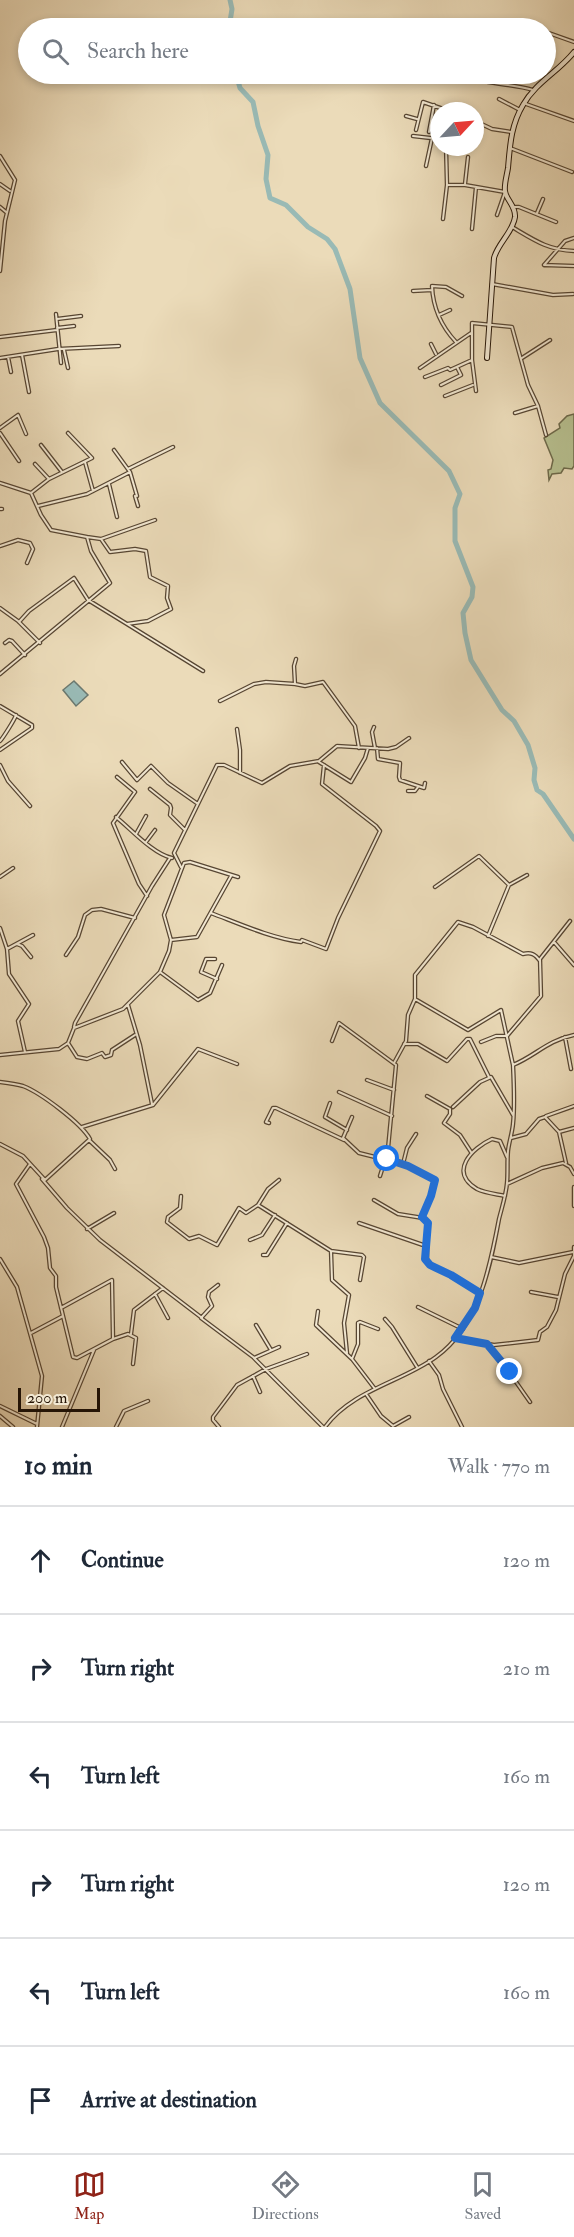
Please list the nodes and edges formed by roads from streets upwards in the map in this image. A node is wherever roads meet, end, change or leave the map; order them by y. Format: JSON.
{"nodes":[{"id":1,"x":556,"y":36,"type":"edge"},
{"id":2,"x":574,"y":42,"type":"edge"},
{"id":3,"x":574,"y":52,"type":"edge"},
{"id":4,"x":556,"y":70,"type":"edge"},
{"id":5,"x":497,"y":84,"type":"edge"},
{"id":6,"x":538,"y":84,"type":"edge"},
{"id":7,"x":532,"y":90,"type":"junction"},
{"id":8,"x":499,"y":99,"type":"dead end"},
{"id":9,"x":524,"y":103,"type":"junction"},
{"id":10,"x":430,"y":104,"type":"edge"},
{"id":11,"x":520,"y":110,"type":"junction"},
{"id":12,"x":406,"y":116,"type":"dead end"},
{"id":13,"x":419,"y":119,"type":"junction"},
{"id":14,"x":574,"y":121,"type":"edge"},
{"id":15,"x":484,"y":125,"type":"edge"},
{"id":16,"x":430,"y":127,"type":"edge"},
{"id":17,"x":416,"y":130,"type":"dead end"},
{"id":18,"x":429,"y":132,"type":"dead end"},
{"id":19,"x":511,"y":132,"type":"junction"},
{"id":20,"x":413,"y":136,"type":"dead end"},
{"id":21,"x":430,"y":138,"type":"edge"},
{"id":22,"x":430,"y":147,"type":"edge"},
{"id":23,"x":510,"y":148,"type":"junction"},
{"id":24,"x":0,"y":156,"type":"edge"},
{"id":25,"x":446,"y":156,"type":"edge"},
{"id":26,"x":468,"y":157,"type":"dead end"},
{"id":27,"x":426,"y":166,"type":"dead end"},
{"id":28,"x":572,"y":172,"type":"dead end"},
{"id":29,"x":0,"y":184,"type":"edge"},
{"id":30,"x":447,"y":184,"type":"junction"},
{"id":31,"x":465,"y":185,"type":"junction"},
{"id":32,"x":476,"y":187,"type":"junction"},
{"id":33,"x":11,"y":192,"type":"junction"},
{"id":34,"x":505,"y":192,"type":"junction"},
{"id":35,"x":543,"y":199,"type":"dead end"},
{"id":36,"x":0,"y":207,"type":"edge"},
{"id":37,"x":513,"y":207,"type":"junction"},
{"id":38,"x":6,"y":212,"type":"junction"},
{"id":39,"x":536,"y":214,"type":"junction"},
{"id":40,"x":497,"y":215,"type":"dead end"},
{"id":41,"x":443,"y":219,"type":"dead end"},
{"id":42,"x":556,"y":222,"type":"dead end"},
{"id":43,"x":512,"y":227,"type":"junction"},
{"id":44,"x":472,"y":229,"type":"dead end"},
{"id":45,"x":574,"y":238,"type":"edge"},
{"id":46,"x":2,"y":245,"type":"edge"},
{"id":47,"x":556,"y":250,"type":"junction"},
{"id":48,"x":574,"y":251,"type":"edge"},
{"id":49,"x":574,"y":266,"type":"edge"},
{"id":50,"x":0,"y":271,"type":"edge"},
{"id":51,"x":492,"y":284,"type":"junction"},
{"id":52,"x":432,"y":290,"type":"junction"},
{"id":53,"x":413,"y":291,"type":"dead end"},
{"id":54,"x":573,"y":294,"type":"edge"},
{"id":55,"x":462,"y":296,"type":"dead end"},
{"id":56,"x":450,"y":310,"type":"dead end"},
{"id":57,"x":56,"y":314,"type":"dead end"},
{"id":58,"x":438,"y":315,"type":"junction"},
{"id":59,"x":81,"y":316,"type":"dead end"},
{"id":60,"x":56,"y":319,"type":"junction"},
{"id":61,"x":490,"y":324,"type":"junction"},
{"id":62,"x":74,"y":326,"type":"dead end"},
{"id":63,"x":57,"y":329,"type":"junction"},
{"id":64,"x":471,"y":333,"type":"junction"},
{"id":65,"x":0,"y":337,"type":"edge"},
{"id":66,"x":550,"y":340,"type":"dead end"},
{"id":67,"x":456,"y":342,"type":"junction"},
{"id":68,"x":431,"y":344,"type":"dead end"},
{"id":69,"x":119,"y":346,"type":"dead end"},
{"id":70,"x":58,"y":349,"type":"junction"},
{"id":71,"x":63,"y":349,"type":"junction"},
{"id":72,"x":22,"y":355,"type":"junction"},
{"id":73,"x":437,"y":356,"type":"junction"},
{"id":74,"x":8,"y":357,"type":"junction"},
{"id":75,"x":0,"y":358,"type":"edge"},
{"id":76,"x":422,"y":358,"type":"dead end"},
{"id":77,"x":487,"y":358,"type":"dead end"},
{"id":78,"x":521,"y":358,"type":"junction"},
{"id":79,"x":472,"y":360,"type":"junction"},
{"id":80,"x":61,"y":363,"type":"dead end"},
{"id":81,"x":426,"y":364,"type":"junction"},
{"id":82,"x":457,"y":367,"type":"junction"},
{"id":83,"x":68,"y":368,"type":"dead end"},
{"id":84,"x":420,"y":368,"type":"dead end"},
{"id":85,"x":11,"y":372,"type":"dead end"},
{"id":86,"x":425,"y":377,"type":"dead end"},
{"id":87,"x":474,"y":384,"type":"junction"},
{"id":88,"x":441,"y":385,"type":"dead end"},
{"id":89,"x":476,"y":391,"type":"dead end"},
{"id":90,"x":29,"y":392,"type":"dead end"},
{"id":91,"x":445,"y":396,"type":"dead end"},
{"id":92,"x":538,"y":406,"type":"junction"},
{"id":93,"x":515,"y":413,"type":"dead end"},
{"id":94,"x":0,"y":428,"type":"edge"},
{"id":95,"x":0,"y":433,"type":"edge"},
{"id":96,"x":68,"y":433,"type":"dead end"},
{"id":97,"x":26,"y":434,"type":"dead end"},
{"id":98,"x":546,"y":435,"type":"dead end"},
{"id":99,"x":41,"y":445,"type":"dead end"},
{"id":100,"x":173,"y":447,"type":"dead end"},
{"id":101,"x":114,"y":450,"type":"dead end"},
{"id":102,"x":19,"y":461,"type":"dead end"},
{"id":103,"x":85,"y":462,"type":"junction"},
{"id":104,"x":35,"y":464,"type":"dead end"},
{"id":105,"x":129,"y":471,"type":"junction"},
{"id":106,"x":62,"y":472,"type":"junction"},
{"id":107,"x":49,"y":479,"type":"junction"},
{"id":108,"x":0,"y":483,"type":"edge"},
{"id":109,"x":109,"y":484,"type":"junction"},
{"id":110,"x":93,"y":492,"type":"junction"},
{"id":111,"x":31,"y":493,"type":"junction"},
{"id":112,"x":38,"y":506,"type":"junction"},
{"id":113,"x":138,"y":506,"type":"dead end"},
{"id":114,"x":117,"y":518,"type":"dead end"},
{"id":115,"x":155,"y":520,"type":"dead end"},
{"id":116,"x":87,"y":537,"type":"junction"},
{"id":117,"x":101,"y":538,"type":"junction"},
{"id":118,"x":0,"y":546,"type":"edge"},
{"id":119,"x":27,"y":563,"type":"dead end"},
{"id":120,"x":88,"y":600,"type":"junction"},
{"id":121,"x":0,"y":609,"type":"edge"},
{"id":122,"x":20,"y":622,"type":"junction"},
{"id":123,"x":127,"y":624,"type":"junction"},
{"id":124,"x":5,"y":642,"type":"dead end"},
{"id":125,"x":40,"y":643,"type":"junction"},
{"id":126,"x":25,"y":655,"type":"junction"},
{"id":127,"x":296,"y":659,"type":"dead end"},
{"id":128,"x":203,"y":671,"type":"dead end"},
{"id":129,"x":0,"y":674,"type":"edge"},
{"id":130,"x":295,"y":684,"type":"junction"},
{"id":131,"x":220,"y":701,"type":"dead end"},
{"id":132,"x":0,"y":706,"type":"edge"},
{"id":133,"x":16,"y":714,"type":"junction"},
{"id":134,"x":374,"y":727,"type":"dead end"},
{"id":135,"x":237,"y":729,"type":"dead end"},
{"id":136,"x":410,"y":738,"type":"dead end"},
{"id":137,"x":0,"y":741,"type":"edge"},
{"id":138,"x":360,"y":748,"type":"junction"},
{"id":139,"x":368,"y":748,"type":"junction"},
{"id":140,"x":376,"y":748,"type":"junction"},
{"id":141,"x":0,"y":750,"type":"edge"},
{"id":142,"x":319,"y":761,"type":"junction"},
{"id":143,"x":122,"y":762,"type":"dead end"},
{"id":144,"x":0,"y":765,"type":"edge"},
{"id":145,"x":324,"y":765,"type":"junction"},
{"id":146,"x":240,"y":773,"type":"junction"},
{"id":147,"x":117,"y":777,"type":"dead end"},
{"id":148,"x":425,"y":783,"type":"dead end"},
{"id":149,"x":418,"y":787,"type":"junction"},
{"id":150,"x":150,"y":789,"type":"dead end"},
{"id":151,"x":408,"y":791,"type":"dead end"},
{"id":152,"x":198,"y":804,"type":"junction"},
{"id":153,"x":30,"y":806,"type":"dead end"},
{"id":154,"x":146,"y":816,"type":"dead end"},
{"id":155,"x":116,"y":817,"type":"junction"},
{"id":156,"x":155,"y":830,"type":"dead end"},
{"id":157,"x":186,"y":830,"type":"junction"},
{"id":158,"x":136,"y":834,"type":"junction"},
{"id":159,"x":146,"y":842,"type":"junction"},
{"id":160,"x":172,"y":857,"type":"junction"},
{"id":161,"x":181,"y":867,"type":"junction"},
{"id":162,"x":13,"y":868,"type":"dead end"},
{"id":163,"x":527,"y":875,"type":"dead end"},
{"id":164,"x":231,"y":876,"type":"junction"},
{"id":165,"x":0,"y":877,"type":"edge"},
{"id":166,"x":238,"y":877,"type":"dead end"},
{"id":167,"x":509,"y":885,"type":"junction"},
{"id":168,"x":435,"y":887,"type":"dead end"},
{"id":169,"x":147,"y":896,"type":"junction"},
{"id":170,"x":211,"y":913,"type":"junction"},
{"id":171,"x":135,"y":918,"type":"junction"},
{"id":172,"x":570,"y":921,"type":"dead end"},
{"id":173,"x":0,"y":928,"type":"edge"},
{"id":174,"x":33,"y":935,"type":"dead end"},
{"id":175,"x":488,"y":936,"type":"junction"},
{"id":176,"x":171,"y":940,"type":"junction"},
{"id":177,"x":554,"y":942,"type":"junction"},
{"id":178,"x":17,"y":944,"type":"junction"},
{"id":179,"x":7,"y":949,"type":"junction"},
{"id":180,"x":66,"y":955,"type":"dead end"},
{"id":181,"x":31,"y":957,"type":"dead end"},
{"id":182,"x":215,"y":959,"type":"dead end"},
{"id":183,"x":540,"y":961,"type":"junction"},
{"id":184,"x":222,"y":965,"type":"dead end"},
{"id":185,"x":574,"y":965,"type":"edge"},
{"id":186,"x":160,"y":972,"type":"junction"},
{"id":187,"x":217,"y":979,"type":"junction"},
{"id":188,"x":415,"y":999,"type":"junction"},
{"id":189,"x":128,"y":1005,"type":"junction"},
{"id":190,"x":74,"y":1028,"type":"junction"},
{"id":191,"x":136,"y":1034,"type":"junction"},
{"id":192,"x":574,"y":1035,"type":"edge"},
{"id":193,"x":507,"y":1036,"type":"junction"},
{"id":194,"x":565,"y":1037,"type":"junction"},
{"id":195,"x":332,"y":1041,"type":"dead end"},
{"id":196,"x":481,"y":1042,"type":"dead end"},
{"id":197,"x":68,"y":1043,"type":"junction"},
{"id":198,"x":404,"y":1044,"type":"junction"},
{"id":199,"x":25,"y":1052,"type":"junction"},
{"id":200,"x":0,"y":1055,"type":"edge"},
{"id":201,"x":394,"y":1063,"type":"junction"},
{"id":202,"x":237,"y":1064,"type":"dead end"},
{"id":203,"x":513,"y":1065,"type":"junction"},
{"id":204,"x":571,"y":1069,"type":"dead end"},
{"id":205,"x":489,"y":1077,"type":"junction"},
{"id":206,"x":366,"y":1080,"type":"dead end"},
{"id":207,"x":0,"y":1082,"type":"edge"},
{"id":208,"x":394,"y":1090,"type":"junction"},
{"id":209,"x":339,"y":1092,"type":"dead end"},
{"id":210,"x":427,"y":1096,"type":"dead end"},
{"id":211,"x":330,"y":1103,"type":"dead end"},
{"id":212,"x":153,"y":1105,"type":"junction"},
{"id":213,"x":574,"y":1106,"type":"edge"},
{"id":214,"x":453,"y":1107,"type":"dead end"},
{"id":215,"x":513,"y":1115,"type":"junction"},
{"id":216,"x":392,"y":1116,"type":"junction"},
{"id":217,"x":352,"y":1117,"type":"dead end"},
{"id":218,"x":544,"y":1117,"type":"junction"},
{"id":219,"x":269,"y":1123,"type":"dead end"},
{"id":220,"x":82,"y":1127,"type":"junction"},
{"id":221,"x":574,"y":1128,"type":"edge"},
{"id":222,"x":347,"y":1130,"type":"junction"},
{"id":223,"x":559,"y":1132,"type":"junction"},
{"id":224,"x":416,"y":1134,"type":"dead end"},
{"id":225,"x":511,"y":1138,"type":"junction"},
{"id":226,"x":89,"y":1140,"type":"junction"},
{"id":227,"x":344,"y":1140,"type":"junction"},
{"id":228,"x":0,"y":1144,"type":"edge"},
{"id":229,"x":471,"y":1152,"type":"junction"},
{"id":230,"x":507,"y":1157,"type":"junction"},
{"id":231,"x":387,"y":1159,"type":"junction"},
{"id":232,"x":566,"y":1163,"type":"junction"},
{"id":233,"x":30,"y":1164,"type":"junction"},
{"id":234,"x":403,"y":1164,"type":"junction"},
{"id":235,"x":115,"y":1169,"type":"dead end"},
{"id":236,"x":36,"y":1171,"type":"junction"},
{"id":237,"x":574,"y":1174,"type":"edge"},
{"id":238,"x":380,"y":1176,"type":"dead end"},
{"id":239,"x":279,"y":1180,"type":"dead end"},
{"id":240,"x":507,"y":1184,"type":"junction"},
{"id":241,"x":574,"y":1187,"type":"edge"},
{"id":242,"x":182,"y":1196,"type":"dead end"},
{"id":243,"x":505,"y":1196,"type":"junction"},
{"id":244,"x":374,"y":1200,"type":"dead end"},
{"id":245,"x":258,"y":1205,"type":"junction"},
{"id":246,"x":574,"y":1206,"type":"edge"},
{"id":247,"x":114,"y":1213,"type":"dead end"},
{"id":248,"x":275,"y":1215,"type":"junction"},
{"id":249,"x":422,"y":1217,"type":"junction"},
{"id":250,"x":287,"y":1223,"type":"junction"},
{"id":251,"x":359,"y":1223,"type":"dead end"},
{"id":252,"x":87,"y":1229,"type":"junction"},
{"id":253,"x":250,"y":1240,"type":"dead end"},
{"id":254,"x":426,"y":1246,"type":"junction"},
{"id":255,"x":574,"y":1247,"type":"edge"},
{"id":256,"x":332,"y":1251,"type":"junction"},
{"id":257,"x":573,"y":1252,"type":"edge"},
{"id":258,"x":263,"y":1255,"type":"dead end"},
{"id":259,"x":491,"y":1257,"type":"junction"},
{"id":260,"x":0,"y":1259,"type":"edge"},
{"id":261,"x":360,"y":1280,"type":"dead end"},
{"id":262,"x":218,"y":1285,"type":"dead end"},
{"id":263,"x":163,"y":1288,"type":"junction"},
{"id":264,"x":531,"y":1292,"type":"dead end"},
{"id":265,"x":480,"y":1293,"type":"junction"},
{"id":266,"x":155,"y":1294,"type":"junction"},
{"id":267,"x":558,"y":1297,"type":"junction"},
{"id":268,"x":418,"y":1307,"type":"dead end"},
{"id":269,"x":61,"y":1308,"type":"junction"},
{"id":270,"x":111,"y":1311,"type":"junction"},
{"id":271,"x":318,"y":1311,"type":"dead end"},
{"id":272,"x":106,"y":1313,"type":"dead end"},
{"id":273,"x":63,"y":1316,"type":"junction"},
{"id":274,"x":168,"y":1318,"type":"dead end"},
{"id":275,"x":202,"y":1318,"type":"junction"},
{"id":276,"x":385,"y":1319,"type":"dead end"},
{"id":277,"x":256,"y":1325,"type":"dead end"},
{"id":278,"x":378,"y":1329,"type":"dead end"},
{"id":279,"x":463,"y":1329,"type":"junction"},
{"id":280,"x":30,"y":1334,"type":"junction"},
{"id":281,"x":131,"y":1335,"type":"junction"},
{"id":282,"x":455,"y":1338,"type":"junction"},
{"id":283,"x":113,"y":1339,"type":"junction"},
{"id":284,"x":487,"y":1344,"type":"junction"},
{"id":285,"x":279,"y":1347,"type":"dead end"},
{"id":286,"x":94,"y":1350,"type":"junction"},
{"id":287,"x":271,"y":1350,"type":"junction"},
{"id":288,"x":347,"y":1353,"type":"junction"},
{"id":289,"x":307,"y":1354,"type":"dead end"},
{"id":290,"x":254,"y":1358,"type":"junction"},
{"id":291,"x":352,"y":1359,"type":"junction"},
{"id":292,"x":429,"y":1361,"type":"junction"},
{"id":293,"x":133,"y":1364,"type":"dead end"},
{"id":294,"x":417,"y":1367,"type":"junction"},
{"id":295,"x":266,"y":1369,"type":"junction"},
{"id":296,"x":253,"y":1376,"type":"junction"},
{"id":297,"x":375,"y":1389,"type":"junction"},
{"id":298,"x":260,"y":1392,"type":"dead end"},
{"id":299,"x":366,"y":1394,"type":"junction"},
{"id":300,"x":148,"y":1401,"type":"dead end"},
{"id":301,"x":530,"y":1402,"type":"dead end"},
{"id":302,"x":0,"y":1406,"type":"edge"},
{"id":303,"x":0,"y":1416,"type":"edge"},
{"id":304,"x":409,"y":1417,"type":"dead end"},
{"id":305,"x":37,"y":1425,"type":"edge"},
{"id":306,"x":398,"y":1425,"type":"edge"},
{"id":307,"x":324,"y":1426,"type":"edge"},
{"id":308,"x":13,"y":1427,"type":"edge"},
{"id":309,"x":62,"y":1427,"type":"edge"},
{"id":310,"x":116,"y":1427,"type":"edge"},
{"id":311,"x":219,"y":1427,"type":"edge"},
{"id":312,"x":330,"y":1427,"type":"edge"},
{"id":313,"x":462,"y":1427,"type":"edge"}],
"edges":[{"from":1,"to":2,"type":"street"},
{"from":3,"to":4,"type":"street"},
{"from":5,"to":7,"type":"street"},
{"from":6,"to":7,"type":"street"},
{"from":7,"to":9,"type":"street"},
{"from":8,"to":11,"type":"street"},
{"from":9,"to":11,"type":"street"},
{"from":9,"to":14,"type":"street"},
{"from":10,"to":13,"type":"street"},
{"from":11,"to":19,"type":"street"},
{"from":12,"to":13,"type":"street"},
{"from":13,"to":17,"type":"street"},
{"from":15,"to":19,"type":"street"},
{"from":16,"to":18,"type":"street"},
{"from":19,"to":23,"type":"street"},
{"from":20,"to":21,"type":"street"},
{"from":22,"to":27,"type":"street"},
{"from":23,"to":28,"type":"street"},
{"from":23,"to":34,"type":"street"},
{"from":24,"to":33,"type":"street"},
{"from":25,"to":30,"type":"street"},
{"from":26,"to":31,"type":"street"},
{"from":29,"to":33,"type":"street"},
{"from":30,"to":31,"type":"street"},
{"from":30,"to":41,"type":"street"},
{"from":31,"to":32,"type":"street"},
{"from":32,"to":34,"type":"street"},
{"from":32,"to":44,"type":"street"},
{"from":33,"to":38,"type":"street"},
{"from":34,"to":37,"type":"street"},
{"from":34,"to":40,"type":"street"},
{"from":35,"to":39,"type":"street"},
{"from":36,"to":38,"type":"street"},
{"from":37,"to":39,"type":"street"},
{"from":37,"to":43,"type":"street"},
{"from":38,"to":46,"type":"street"},
{"from":39,"to":42,"type":"street"},
{"from":43,"to":47,"type":"street"},
{"from":43,"to":51,"type":"street"},
{"from":45,"to":47,"type":"street"},
{"from":46,"to":50,"type":"street"},
{"from":47,"to":48,"type":"street"},
{"from":47,"to":49,"type":"street"},
{"from":51,"to":54,"type":"street"},
{"from":51,"to":61,"type":"street"},
{"from":52,"to":53,"type":"street"},
{"from":52,"to":55,"type":"street"},
{"from":52,"to":58,"type":"street"},
{"from":56,"to":58,"type":"street"},
{"from":57,"to":60,"type":"street"},
{"from":58,"to":67,"type":"street"},
{"from":59,"to":60,"type":"street"},
{"from":60,"to":63,"type":"street"},
{"from":61,"to":64,"type":"street"},
{"from":61,"to":77,"type":"street"},
{"from":61,"to":78,"type":"street"},
{"from":62,"to":63,"type":"street"},
{"from":63,"to":65,"type":"street"},
{"from":63,"to":70,"type":"street"},
{"from":64,"to":67,"type":"street"},
{"from":64,"to":79,"type":"street"},
{"from":66,"to":78,"type":"street"},
{"from":67,"to":73,"type":"street"},
{"from":68,"to":73,"type":"street"},
{"from":69,"to":71,"type":"street"},
{"from":70,"to":71,"type":"street"},
{"from":70,"to":72,"type":"street"},
{"from":70,"to":80,"type":"street"},
{"from":71,"to":83,"type":"street"},
{"from":72,"to":74,"type":"street"},
{"from":72,"to":90,"type":"street"},
{"from":73,"to":81,"type":"street"},
{"from":74,"to":75,"type":"street"},
{"from":74,"to":85,"type":"street"},
{"from":76,"to":81,"type":"street"},
{"from":78,"to":92,"type":"street"},
{"from":79,"to":82,"type":"street"},
{"from":79,"to":87,"type":"street"},
{"from":81,"to":84,"type":"street"},
{"from":82,"to":86,"type":"street"},
{"from":82,"to":88,"type":"street"},
{"from":87,"to":89,"type":"street"},
{"from":87,"to":91,"type":"street"},
{"from":92,"to":93,"type":"street"},
{"from":92,"to":98,"type":"street"},
{"from":94,"to":97,"type":"street"},
{"from":95,"to":102,"type":"street"},
{"from":96,"to":103,"type":"street"},
{"from":99,"to":106,"type":"street"},
{"from":100,"to":105,"type":"street"},
{"from":101,"to":105,"type":"street"},
{"from":103,"to":106,"type":"street"},
{"from":103,"to":110,"type":"street"},
{"from":104,"to":107,"type":"street"},
{"from":105,"to":109,"type":"street"},
{"from":105,"to":113,"type":"street"},
{"from":106,"to":107,"type":"street"},
{"from":107,"to":111,"type":"street"},
{"from":108,"to":111,"type":"street"},
{"from":109,"to":110,"type":"street"},
{"from":109,"to":114,"type":"street"},
{"from":110,"to":112,"type":"street"},
{"from":111,"to":112,"type":"street"},
{"from":112,"to":116,"type":"street"},
{"from":115,"to":117,"type":"street"},
{"from":116,"to":117,"type":"street"},
{"from":116,"to":120,"type":"street"},
{"from":117,"to":123,"type":"street"},
{"from":118,"to":119,"type":"street"},
{"from":120,"to":122,"type":"street"},
{"from":120,"to":123,"type":"street"},
{"from":120,"to":125,"type":"street"},
{"from":121,"to":122,"type":"street"},
{"from":122,"to":125,"type":"street"},
{"from":123,"to":128,"type":"street"},
{"from":124,"to":126,"type":"street"},
{"from":125,"to":126,"type":"street"},
{"from":126,"to":129,"type":"street"},
{"from":127,"to":130,"type":"street"},
{"from":130,"to":131,"type":"street"},
{"from":130,"to":138,"type":"street"},
{"from":132,"to":133,"type":"street"},
{"from":133,"to":137,"type":"street"},
{"from":133,"to":141,"type":"street"},
{"from":134,"to":140,"type":"street"},
{"from":135,"to":146,"type":"street"},
{"from":136,"to":140,"type":"street"},
{"from":138,"to":139,"type":"street"},
{"from":138,"to":142,"type":"street"},
{"from":139,"to":140,"type":"street"},
{"from":139,"to":145,"type":"street"},
{"from":140,"to":149,"type":"street"},
{"from":142,"to":145,"type":"street"},
{"from":142,"to":146,"type":"street"},
{"from":143,"to":152,"type":"street"},
{"from":144,"to":153,"type":"street"},
{"from":145,"to":170,"type":"street"},
{"from":146,"to":152,"type":"street"},
{"from":147,"to":155,"type":"street"},
{"from":148,"to":149,"type":"street"},
{"from":149,"to":151,"type":"street"},
{"from":150,"to":157,"type":"street"},
{"from":152,"to":157,"type":"street"},
{"from":154,"to":158,"type":"street"},
{"from":155,"to":158,"type":"street"},
{"from":155,"to":169,"type":"street"},
{"from":156,"to":159,"type":"street"},
{"from":157,"to":160,"type":"street"},
{"from":158,"to":159,"type":"street"},
{"from":159,"to":160,"type":"street"},
{"from":160,"to":161,"type":"street"},
{"from":160,"to":169,"type":"street"},
{"from":161,"to":164,"type":"street"},
{"from":161,"to":176,"type":"street"},
{"from":162,"to":165,"type":"street"},
{"from":163,"to":167,"type":"street"},
{"from":164,"to":166,"type":"street"},
{"from":164,"to":170,"type":"street"},
{"from":167,"to":168,"type":"street"},
{"from":167,"to":175,"type":"street"},
{"from":169,"to":171,"type":"street"},
{"from":170,"to":176,"type":"street"},
{"from":171,"to":180,"type":"street"},
{"from":171,"to":190,"type":"street"},
{"from":172,"to":177,"type":"street"},
{"from":173,"to":179,"type":"street"},
{"from":174,"to":178,"type":"street"},
{"from":175,"to":183,"type":"street"},
{"from":175,"to":188,"type":"street"},
{"from":176,"to":186,"type":"street"},
{"from":177,"to":183,"type":"street"},
{"from":177,"to":185,"type":"street"},
{"from":178,"to":179,"type":"street"},
{"from":178,"to":181,"type":"street"},
{"from":179,"to":199,"type":"street"},
{"from":182,"to":187,"type":"street"},
{"from":183,"to":193,"type":"street"},
{"from":184,"to":187,"type":"street"},
{"from":186,"to":187,"type":"street"},
{"from":186,"to":189,"type":"street"},
{"from":188,"to":193,"type":"street"},
{"from":188,"to":198,"type":"street"},
{"from":189,"to":190,"type":"street"},
{"from":189,"to":191,"type":"street"},
{"from":190,"to":197,"type":"street"},
{"from":191,"to":197,"type":"street"},
{"from":191,"to":212,"type":"street"},
{"from":192,"to":194,"type":"street"},
{"from":193,"to":196,"type":"street"},
{"from":193,"to":203,"type":"street"},
{"from":194,"to":203,"type":"street"},
{"from":194,"to":204,"type":"street"},
{"from":195,"to":201,"type":"street"},
{"from":197,"to":199,"type":"street"},
{"from":198,"to":201,"type":"street"},
{"from":198,"to":205,"type":"street"},
{"from":199,"to":200,"type":"street"},
{"from":201,"to":208,"type":"street"},
{"from":202,"to":212,"type":"street"},
{"from":203,"to":215,"type":"street"},
{"from":205,"to":214,"type":"street"},
{"from":205,"to":215,"type":"street"},
{"from":206,"to":208,"type":"street"},
{"from":207,"to":220,"type":"street"},
{"from":208,"to":216,"type":"street"},
{"from":209,"to":216,"type":"street"},
{"from":210,"to":229,"type":"street"},
{"from":211,"to":222,"type":"street"},
{"from":212,"to":220,"type":"street"},
{"from":213,"to":218,"type":"street"},
{"from":215,"to":225,"type":"street"},
{"from":216,"to":231,"type":"street"},
{"from":217,"to":222,"type":"street"},
{"from":218,"to":223,"type":"street"},
{"from":218,"to":225,"type":"street"},
{"from":219,"to":227,"type":"street"},
{"from":220,"to":226,"type":"street"},
{"from":221,"to":223,"type":"street"},
{"from":222,"to":227,"type":"street"},
{"from":223,"to":232,"type":"street"},
{"from":224,"to":234,"type":"street"},
{"from":225,"to":230,"type":"street"},
{"from":226,"to":235,"type":"street"},
{"from":226,"to":236,"type":"street"},
{"from":227,"to":231,"type":"street"},
{"from":228,"to":233,"type":"street"},
{"from":229,"to":230,"type":"street"},
{"from":229,"to":243,"type":"street"},
{"from":230,"to":240,"type":"street"},
{"from":231,"to":234,"type":"street"},
{"from":231,"to":238,"type":"street"},
{"from":232,"to":237,"type":"street"},
{"from":232,"to":240,"type":"street"},
{"from":233,"to":236,"type":"street"},
{"from":233,"to":269,"type":"street"},
{"from":234,"to":249,"type":"street"},
{"from":236,"to":252,"type":"street"},
{"from":239,"to":245,"type":"street"},
{"from":240,"to":243,"type":"street"},
{"from":241,"to":246,"type":"street"},
{"from":242,"to":245,"type":"street"},
{"from":243,"to":259,"type":"street"},
{"from":244,"to":249,"type":"street"},
{"from":245,"to":248,"type":"street"},
{"from":247,"to":252,"type":"street"},
{"from":248,"to":250,"type":"street"},
{"from":248,"to":253,"type":"street"},
{"from":249,"to":254,"type":"street"},
{"from":250,"to":256,"type":"street"},
{"from":250,"to":258,"type":"street"},
{"from":251,"to":254,"type":"street"},
{"from":252,"to":263,"type":"street"},
{"from":254,"to":265,"type":"street"},
{"from":255,"to":257,"type":"street"},
{"from":256,"to":261,"type":"street"},
{"from":256,"to":288,"type":"street"},
{"from":257,"to":259,"type":"street"},
{"from":257,"to":267,"type":"street"},
{"from":259,"to":265,"type":"street"},
{"from":260,"to":280,"type":"street"},
{"from":262,"to":275,"type":"street"},
{"from":263,"to":266,"type":"street"},
{"from":263,"to":275,"type":"street"},
{"from":264,"to":267,"type":"street"},
{"from":265,"to":279,"type":"street"},
{"from":266,"to":274,"type":"street"},
{"from":266,"to":281,"type":"street"},
{"from":267,"to":284,"type":"street"},
{"from":268,"to":279,"type":"street"},
{"from":269,"to":270,"type":"street"},
{"from":269,"to":273,"type":"street"},
{"from":270,"to":272,"type":"street"},
{"from":270,"to":283,"type":"street"},
{"from":271,"to":288,"type":"street"},
{"from":273,"to":280,"type":"street"},
{"from":273,"to":286,"type":"street"},
{"from":275,"to":290,"type":"street"},
{"from":276,"to":294,"type":"street"},
{"from":277,"to":287,"type":"street"},
{"from":278,"to":291,"type":"street"},
{"from":279,"to":282,"type":"street"},
{"from":280,"to":305,"type":"street"},
{"from":281,"to":283,"type":"street"},
{"from":281,"to":293,"type":"street"},
{"from":282,"to":284,"type":"street"},
{"from":282,"to":292,"type":"street"},
{"from":283,"to":286,"type":"street"},
{"from":284,"to":301,"type":"street"},
{"from":285,"to":287,"type":"street"},
{"from":286,"to":309,"type":"street"},
{"from":287,"to":290,"type":"street"},
{"from":288,"to":291,"type":"street"},
{"from":289,"to":295,"type":"street"},
{"from":290,"to":295,"type":"street"},
{"from":291,"to":297,"type":"street"},
{"from":292,"to":294,"type":"street"},
{"from":292,"to":313,"type":"street"},
{"from":294,"to":297,"type":"street"},
{"from":295,"to":296,"type":"street"},
{"from":295,"to":307,"type":"street"},
{"from":296,"to":298,"type":"street"},
{"from":296,"to":311,"type":"street"},
{"from":297,"to":299,"type":"street"},
{"from":299,"to":306,"type":"street"},
{"from":299,"to":307,"type":"street"},
{"from":300,"to":310,"type":"street"},
{"from":302,"to":305,"type":"street"},
{"from":303,"to":308,"type":"street"},
{"from":304,"to":306,"type":"street"},
{"from":307,"to":312,"type":"street"}]}
